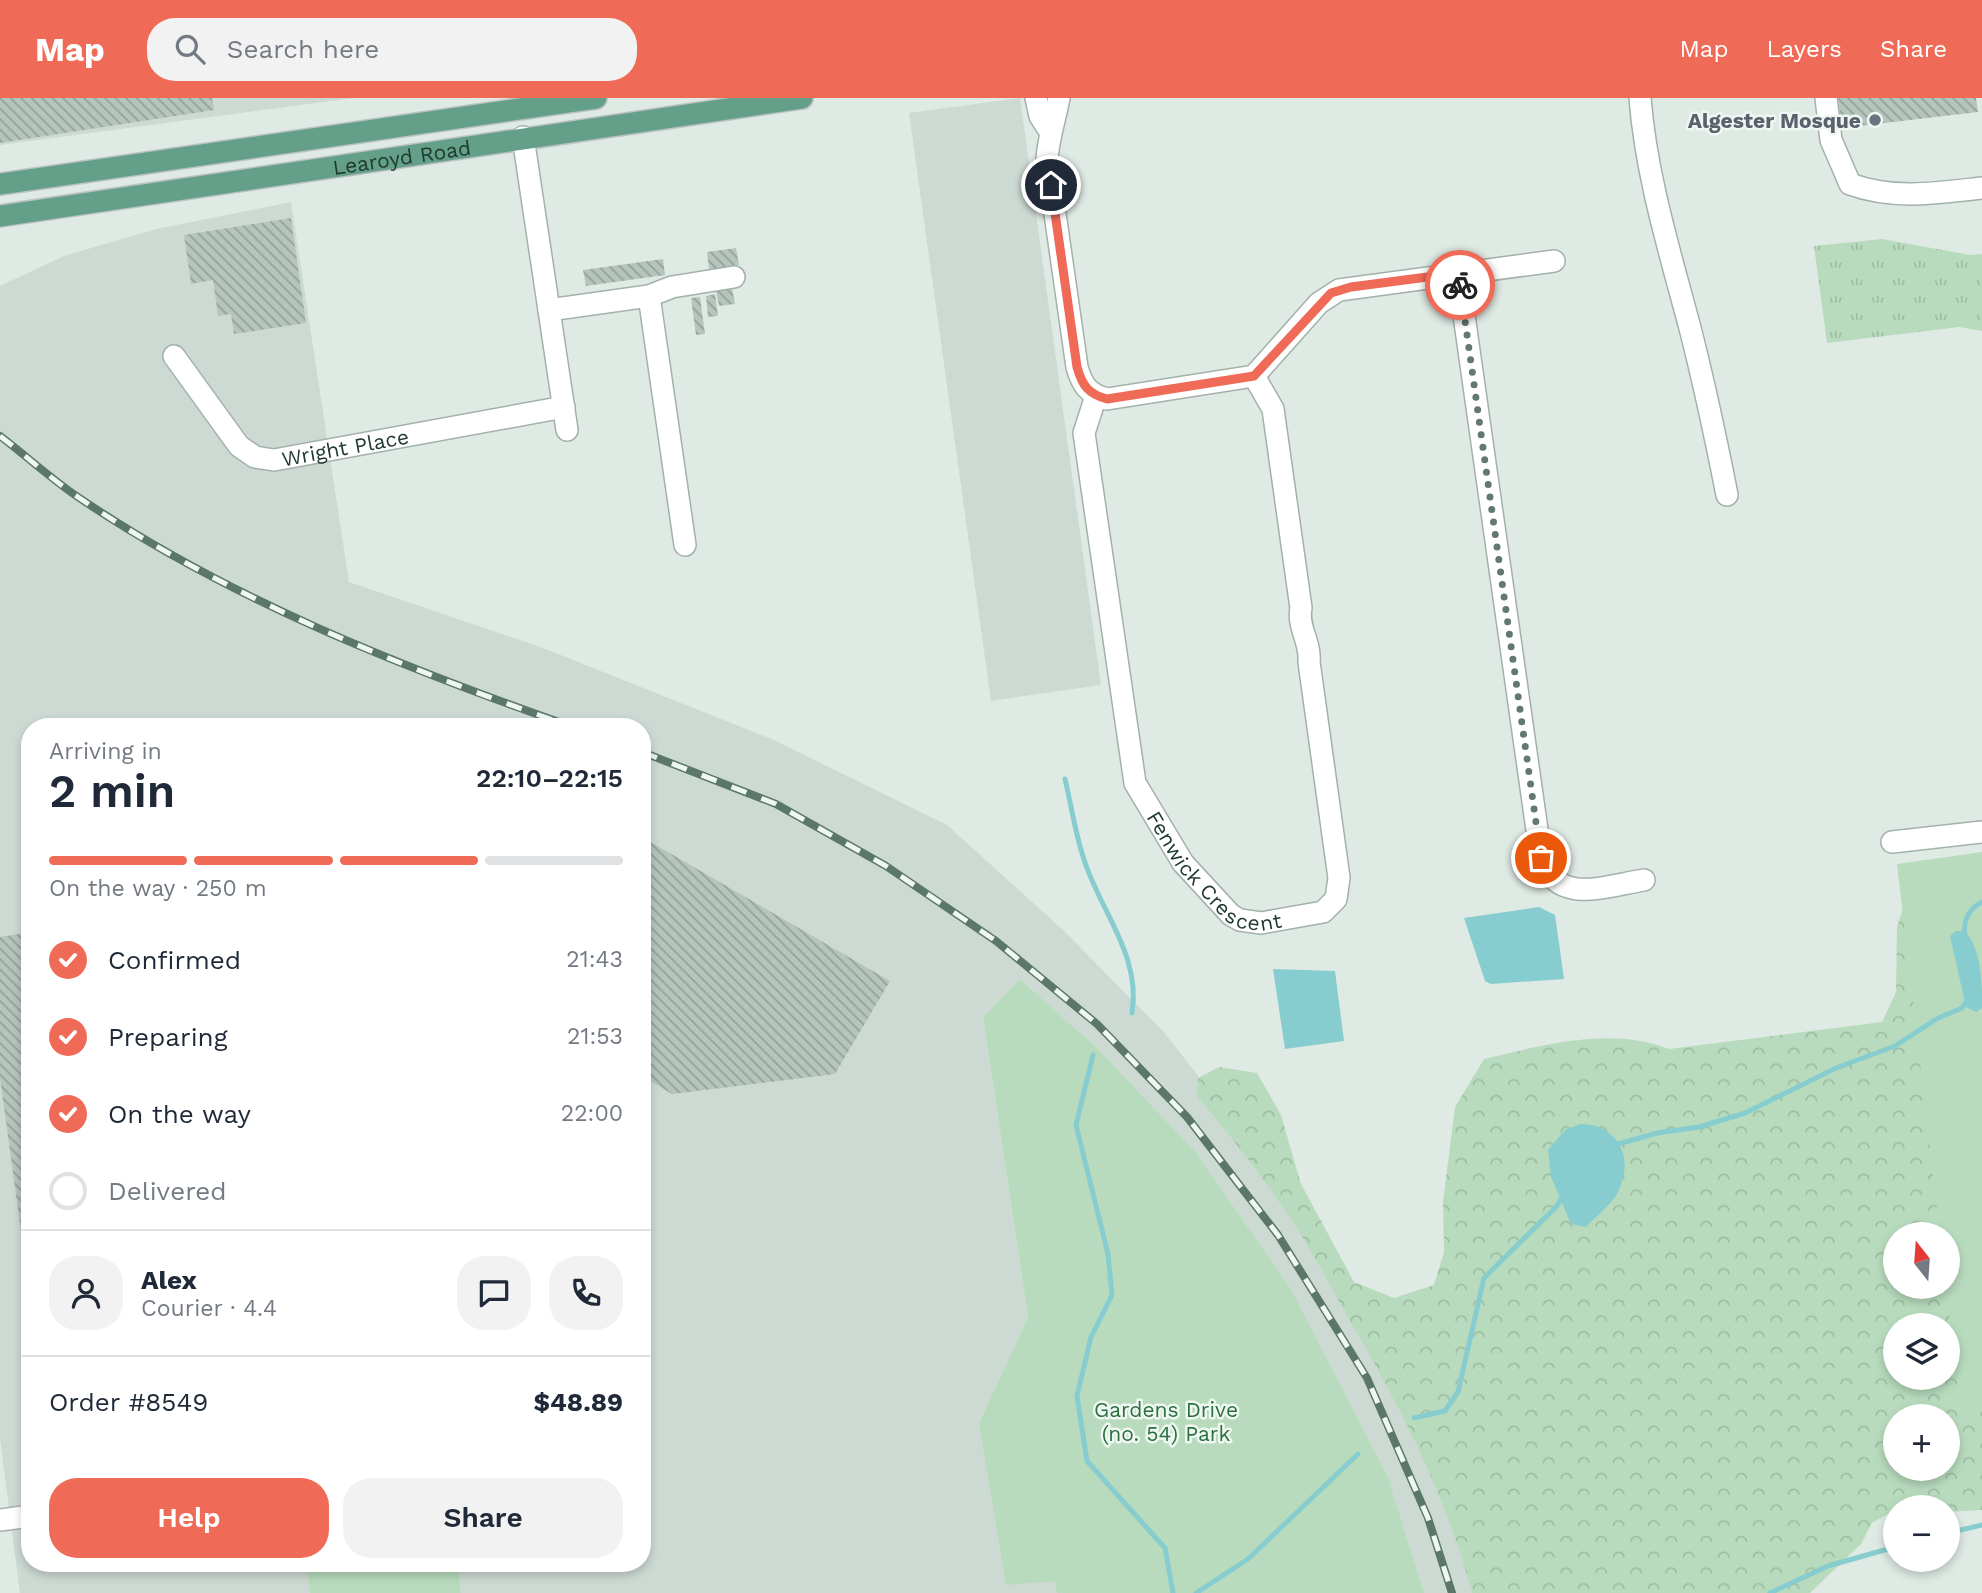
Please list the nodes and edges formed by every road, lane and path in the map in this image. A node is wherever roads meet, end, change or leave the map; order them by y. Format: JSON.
{"nodes":[{"id":1,"x":596,"y":98,"type":"edge"},
{"id":2,"x":802,"y":98,"type":"edge"},
{"id":3,"x":1036,"y":98,"type":"edge"},
{"id":4,"x":1059,"y":98,"type":"edge"},
{"id":5,"x":1640,"y":98,"type":"edge"},
{"id":6,"x":1826,"y":98,"type":"edge"},
{"id":7,"x":1049,"y":130,"type":"junction"},
{"id":8,"x":523,"y":137,"type":"junction"},
{"id":9,"x":0,"y":184,"type":"edge"},
{"id":10,"x":1982,"y":188,"type":"edge"},
{"id":11,"x":0,"y":216,"type":"edge"},
{"id":12,"x":1555,"y":261,"type":"dead end"},
{"id":13,"x":1458,"y":273,"type":"junction"},
{"id":14,"x":734,"y":277,"type":"dead end"},
{"id":15,"x":649,"y":296,"type":"junction"},
{"id":16,"x":549,"y":310,"type":"junction"},
{"id":17,"x":174,"y":356,"type":"dead end"},
{"id":18,"x":1254,"y":376,"type":"junction"},
{"id":19,"x":1096,"y":396,"type":"junction"},
{"id":20,"x":564,"y":407,"type":"junction"},
{"id":21,"x":567,"y":430,"type":"dead end"},
{"id":22,"x":1727,"y":495,"type":"dead end"},
{"id":23,"x":685,"y":545,"type":"dead end"},
{"id":24,"x":1982,"y":832,"type":"edge"},
{"id":25,"x":1892,"y":842,"type":"dead end"},
{"id":26,"x":1644,"y":880,"type":"dead end"},
{"id":27,"x":21,"y":1517,"type":"edge"},
{"id":28,"x":0,"y":1520,"type":"edge"}],
"edges":[{"from":1,"to":9,"type":"main road","name":"Learoyd Road"},
{"from":2,"to":8,"type":"main road","name":"Learoyd Road"},
{"from":3,"to":7,"type":"street"},
{"from":4,"to":7,"type":"street"},
{"from":5,"to":22,"type":"street"},
{"from":6,"to":10,"type":"street"},
{"from":7,"to":19,"type":"street"},
{"from":8,"to":11,"type":"main road","name":"Learoyd Road"},
{"from":8,"to":16,"type":"street"},
{"from":12,"to":13,"type":"street"},
{"from":13,"to":18,"type":"street"},
{"from":13,"to":26,"type":"street"},
{"from":14,"to":15,"type":"street"},
{"from":15,"to":16,"type":"street"},
{"from":15,"to":23,"type":"street"},
{"from":16,"to":20,"type":"street"},
{"from":17,"to":20,"type":"street","name":"Wright Place"},
{"from":18,"to":19,"type":"street"},
{"from":18,"to":19,"type":"street","name":"Fenwick Crescent"},
{"from":20,"to":21,"type":"street"},
{"from":24,"to":25,"type":"street"},
{"from":27,"to":28,"type":"street"}]}
